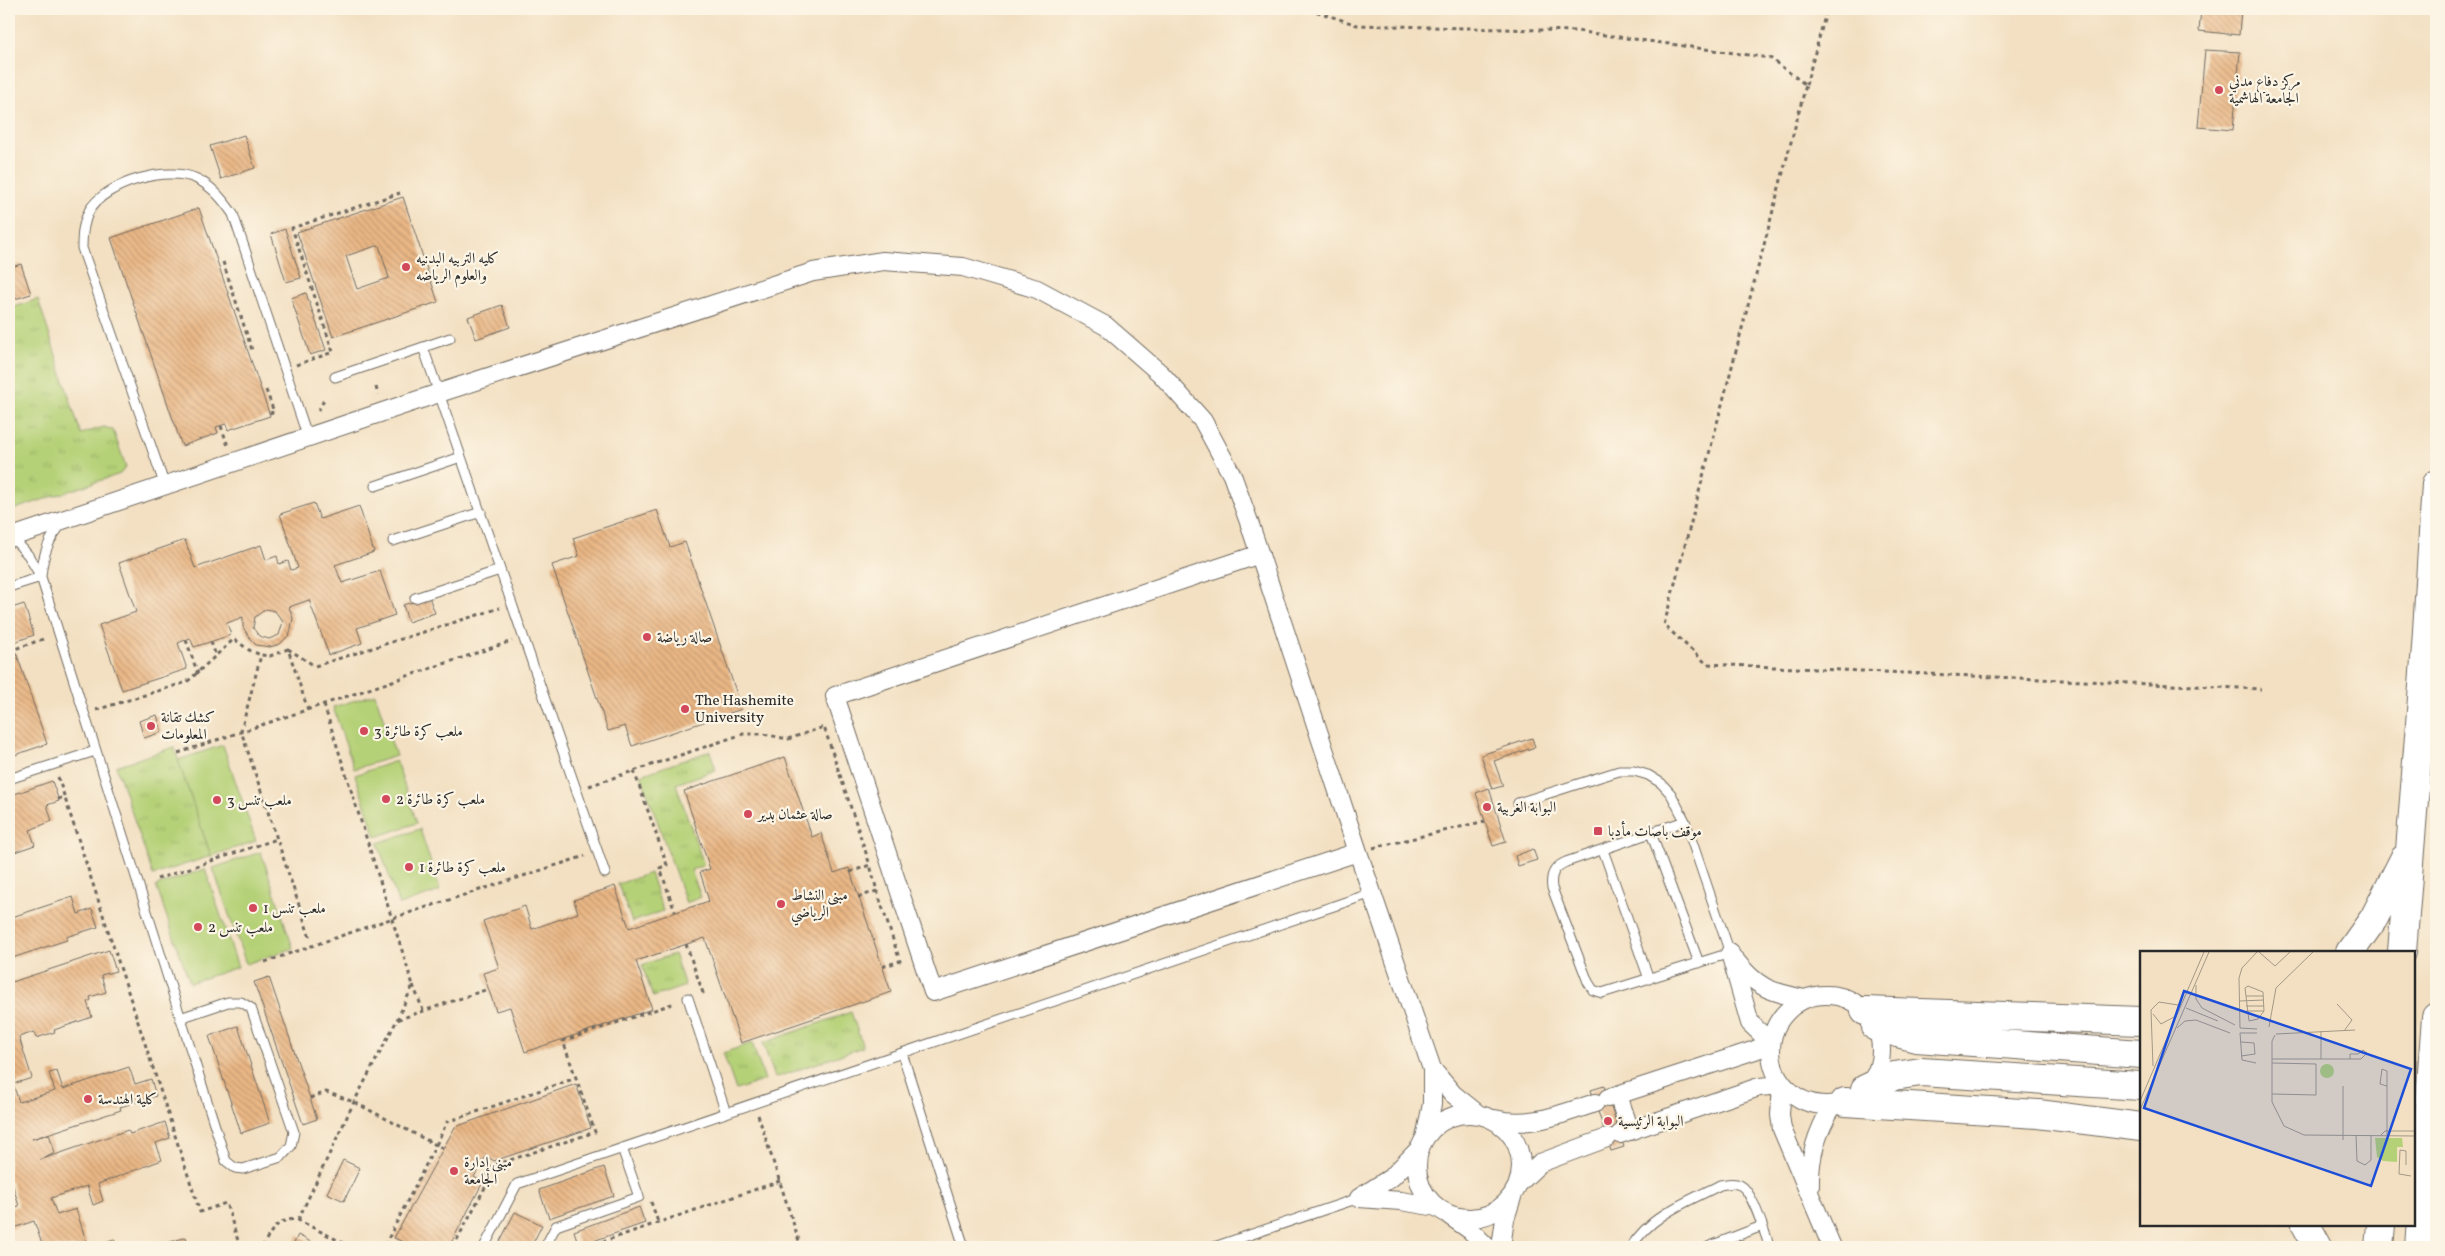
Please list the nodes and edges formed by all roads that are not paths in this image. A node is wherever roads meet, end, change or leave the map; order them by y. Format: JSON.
{"nodes":[{"id":1,"x":450,"y":338,"type":"dead end"},
{"id":2,"x":424,"y":347,"type":"junction"},
{"id":3,"x":335,"y":377,"type":"dead end"},
{"id":4,"x":439,"y":393,"type":"junction"},
{"id":5,"x":308,"y":438,"type":"junction"},
{"id":6,"x":461,"y":457,"type":"junction"},
{"id":7,"x":2436,"y":484,"type":"edge"},
{"id":8,"x":165,"y":486,"type":"junction"},
{"id":9,"x":375,"y":486,"type":"dead end"},
{"id":10,"x":480,"y":512,"type":"junction"},
{"id":11,"x":68,"y":519,"type":"junction"},
{"id":12,"x":10,"y":538,"type":"edge"},
{"id":13,"x":393,"y":541,"type":"dead end"},
{"id":14,"x":1260,"y":554,"type":"junction"},
{"id":15,"x":500,"y":570,"type":"junction"},
{"id":16,"x":41,"y":577,"type":"junction"},
{"id":17,"x":9,"y":587,"type":"edge"},
{"id":18,"x":415,"y":598,"type":"dead end"},
{"id":19,"x":95,"y":751,"type":"junction"},
{"id":20,"x":9,"y":779,"type":"edge"},
{"id":21,"x":1518,"y":802,"type":"dead end"},
{"id":22,"x":1685,"y":822,"type":"junction"},
{"id":23,"x":1652,"y":833,"type":"junction"},
{"id":24,"x":2410,"y":847,"type":"junction"},
{"id":25,"x":1603,"y":850,"type":"junction"},
{"id":26,"x":1358,"y":852,"type":"junction"},
{"id":27,"x":605,"y":873,"type":"dead end"},
{"id":28,"x":1372,"y":893,"type":"junction"},
{"id":29,"x":2351,"y":951,"type":"edge"},
{"id":30,"x":2402,"y":951,"type":"edge"},
{"id":31,"x":1730,"y":953,"type":"junction"},
{"id":32,"x":1699,"y":963,"type":"junction"},
{"id":33,"x":1649,"y":979,"type":"junction"},
{"id":34,"x":688,"y":998,"type":"road end"},
{"id":35,"x":1805,"y":999,"type":"junction"},
{"id":36,"x":2436,"y":1017,"type":"edge"},
{"id":37,"x":180,"y":1018,"type":"junction"},
{"id":38,"x":1870,"y":1019,"type":"junction"},
{"id":39,"x":2140,"y":1021,"type":"edge"},
{"id":40,"x":1771,"y":1043,"type":"junction"},
{"id":41,"x":2435,"y":1046,"type":"edge"},
{"id":42,"x":902,"y":1053,"type":"junction"},
{"id":43,"x":2140,"y":1054,"type":"edge"},
{"id":44,"x":1432,"y":1069,"type":"junction"},
{"id":45,"x":1782,"y":1085,"type":"junction"},
{"id":46,"x":2140,"y":1086,"type":"edge"},
{"id":47,"x":1607,"y":1099,"type":"junction"},
{"id":48,"x":1848,"y":1099,"type":"junction"},
{"id":49,"x":726,"y":1113,"type":"junction"},
{"id":50,"x":1485,"y":1117,"type":"junction"},
{"id":51,"x":2140,"y":1127,"type":"edge"},
{"id":52,"x":1619,"y":1134,"type":"junction"},
{"id":53,"x":1422,"y":1143,"type":"junction"},
{"id":54,"x":622,"y":1148,"type":"junction"},
{"id":55,"x":1515,"y":1189,"type":"junction"},
{"id":56,"x":1810,"y":1193,"type":"junction"},
{"id":57,"x":1359,"y":1198,"type":"junction"},
{"id":58,"x":1441,"y":1210,"type":"junction"},
{"id":59,"x":1762,"y":1226,"type":"junction"},
{"id":60,"x":2307,"y":1226,"type":"edge"},
{"id":61,"x":2381,"y":1226,"type":"edge"},
{"id":62,"x":484,"y":1247,"type":"edge"},
{"id":63,"x":545,"y":1247,"type":"edge"},
{"id":64,"x":964,"y":1247,"type":"edge"},
{"id":65,"x":1214,"y":1247,"type":"edge"},
{"id":66,"x":1486,"y":1247,"type":"edge"},
{"id":67,"x":1500,"y":1247,"type":"edge"},
{"id":68,"x":1632,"y":1247,"type":"edge"},
{"id":69,"x":1708,"y":1247,"type":"edge"},
{"id":70,"x":1770,"y":1247,"type":"edge"},
{"id":71,"x":1832,"y":1247,"type":"edge"},
{"id":72,"x":2318,"y":1247,"type":"edge"},
{"id":73,"x":2379,"y":1247,"type":"edge"},
{"id":74,"x":2419,"y":1247,"type":"edge"}],
"edges":[{"from":1,"to":2,"type":"lane"},
{"from":2,"to":3,"type":"lane"},
{"from":2,"to":4,"type":"lane"},
{"from":4,"to":5,"type":"street"},
{"from":4,"to":6,"type":"lane"},
{"from":4,"to":14,"type":"street"},
{"from":5,"to":8,"type":"street"},
{"from":5,"to":8,"type":"lane"},
{"from":6,"to":9,"type":"lane"},
{"from":6,"to":10,"type":"lane"},
{"from":7,"to":24,"type":"highway"},
{"from":8,"to":11,"type":"street"},
{"from":10,"to":13,"type":"lane"},
{"from":10,"to":15,"type":"lane"},
{"from":11,"to":12,"type":"street"},
{"from":11,"to":16,"type":"lane"},
{"from":12,"to":16,"type":"lane"},
{"from":14,"to":26,"type":"street"},
{"from":14,"to":26,"type":"street"},
{"from":15,"to":18,"type":"lane"},
{"from":15,"to":27,"type":"lane"},
{"from":16,"to":17,"type":"lane"},
{"from":16,"to":19,"type":"lane"},
{"from":19,"to":20,"type":"lane"},
{"from":19,"to":37,"type":"lane"},
{"from":21,"to":22,"type":"lane"},
{"from":22,"to":23,"type":"lane"},
{"from":22,"to":31,"type":"lane"},
{"from":23,"to":25,"type":"lane"},
{"from":23,"to":32,"type":"lane"},
{"from":24,"to":29,"type":"highway"},
{"from":24,"to":30,"type":"highway"},
{"from":25,"to":33,"type":"lane"},
{"from":25,"to":33,"type":"lane"},
{"from":26,"to":28,"type":"street"},
{"from":28,"to":42,"type":"lane"},
{"from":28,"to":44,"type":"street"},
{"from":31,"to":32,"type":"lane"},
{"from":31,"to":35,"type":"street"},
{"from":31,"to":40,"type":"street"},
{"from":32,"to":33,"type":"lane"},
{"from":34,"to":49,"type":"lane"},
{"from":35,"to":38,"type":"street"},
{"from":35,"to":40,"type":"street"},
{"from":36,"to":41,"type":"highway"},
{"from":37,"to":37,"type":"lane"},
{"from":38,"to":39,"type":"highway"},
{"from":38,"to":43,"type":"highway"},
{"from":38,"to":48,"type":"street"},
{"from":40,"to":45,"type":"street"},
{"from":40,"to":47,"type":"street"},
{"from":41,"to":74,"type":"highway"},
{"from":42,"to":49,"type":"lane"},
{"from":42,"to":64,"type":"lane"},
{"from":44,"to":50,"type":"street"},
{"from":44,"to":53,"type":"street"},
{"from":45,"to":48,"type":"street"},
{"from":45,"to":52,"type":"street"},
{"from":45,"to":56,"type":"street"},
{"from":46,"to":48,"type":"highway"},
{"from":47,"to":50,"type":"street"},
{"from":47,"to":52,"type":"street"},
{"from":48,"to":51,"type":"highway"},
{"from":48,"to":56,"type":"street"},
{"from":49,"to":54,"type":"lane"},
{"from":50,"to":53,"type":"street"},
{"from":50,"to":55,"type":"street"},
{"from":52,"to":55,"type":"street"},
{"from":53,"to":57,"type":"street"},
{"from":53,"to":58,"type":"street"},
{"from":54,"to":62,"type":"lane"},
{"from":54,"to":63,"type":"lane"},
{"from":55,"to":58,"type":"street"},
{"from":55,"to":67,"type":"street"},
{"from":56,"to":71,"type":"street"},
{"from":57,"to":58,"type":"street"},
{"from":57,"to":65,"type":"lane"},
{"from":58,"to":66,"type":"street"},
{"from":59,"to":68,"type":"lane"},
{"from":59,"to":69,"type":"lane"},
{"from":59,"to":70,"type":"lane"},
{"from":60,"to":72,"type":"highway"},
{"from":61,"to":73,"type":"highway"}]}
